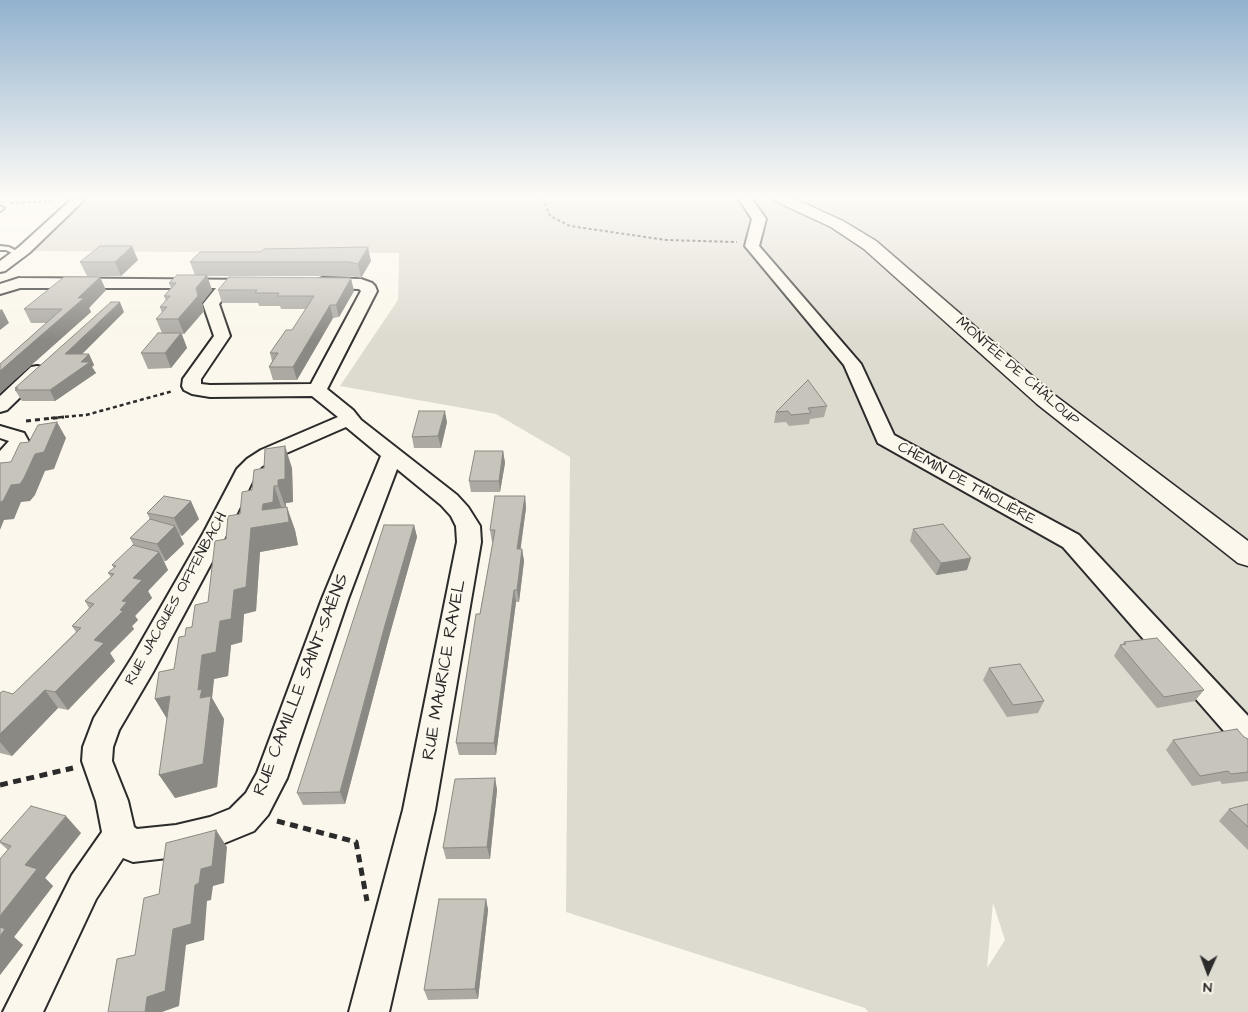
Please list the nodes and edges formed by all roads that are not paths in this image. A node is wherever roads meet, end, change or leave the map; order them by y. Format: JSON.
{"nodes":[{"id":1,"x":28,"y":245,"type":"edge"},
{"id":2,"x":752,"y":245,"type":"edge"},
{"id":3,"x":870,"y":245,"type":"edge"},
{"id":4,"x":0,"y":248,"type":"edge"},
{"id":5,"x":18,"y":254,"type":"junction"},
{"id":6,"x":0,"y":268,"type":"edge"},
{"id":7,"x":134,"y":283,"type":"junction"},
{"id":8,"x":228,"y":283,"type":"junction"},
{"id":9,"x":266,"y":283,"type":"edge"},
{"id":10,"x":304,"y":283,"type":"edge"},
{"id":11,"x":0,"y":289,"type":"edge"},
{"id":12,"x":112,"y":303,"type":"edge"},
{"id":13,"x":46,"y":362,"type":"edge"},
{"id":14,"x":317,"y":390,"type":"junction"},
{"id":15,"x":0,"y":406,"type":"edge"},
{"id":16,"x":349,"y":419,"type":"junction"},
{"id":17,"x":0,"y":432,"type":"edge"},
{"id":18,"x":392,"y":454,"type":"junction"},
{"id":19,"x":0,"y":464,"type":"edge"},
{"id":20,"x":1248,"y":556,"type":"edge"},
{"id":21,"x":1248,"y":737,"type":"edge"},
{"id":22,"x":119,"y":836,"type":"junction"},
{"id":23,"x":23,"y":1012,"type":"edge"},
{"id":24,"x":369,"y":1012,"type":"edge"}],
"edges":[{"from":1,"to":5,"type":"street"},
{"from":2,"to":21,"type":"street","name":"CHEMIN DE THIOLIÈRE"},
{"from":3,"to":20,"type":"main road","name":"MONTÉE DE CHALOUP"},
{"from":4,"to":5,"type":"lane"},
{"from":5,"to":6,"type":"street"},
{"from":7,"to":8,"type":"street"},
{"from":7,"to":11,"type":"street"},
{"from":7,"to":12,"type":"street"},
{"from":8,"to":9,"type":"street"},
{"from":8,"to":14,"type":"street"},
{"from":10,"to":14,"type":"street"},
{"from":13,"to":15,"type":"street"},
{"from":14,"to":16,"type":"street","name":"RUE MAURICE RAVEL"},
{"from":16,"to":18,"type":"street","name":"RUE MAURICE RAVEL"},
{"from":16,"to":22,"type":"street","name":"RUE JACQUES OFFENBACH"},
{"from":17,"to":19,"type":"street"},
{"from":18,"to":22,"type":"street","name":"RUE CAMILLE SAINT-SAËNS"},
{"from":18,"to":24,"type":"street","name":"RUE MAURICE RAVEL"},
{"from":22,"to":23,"type":"street"}]}
